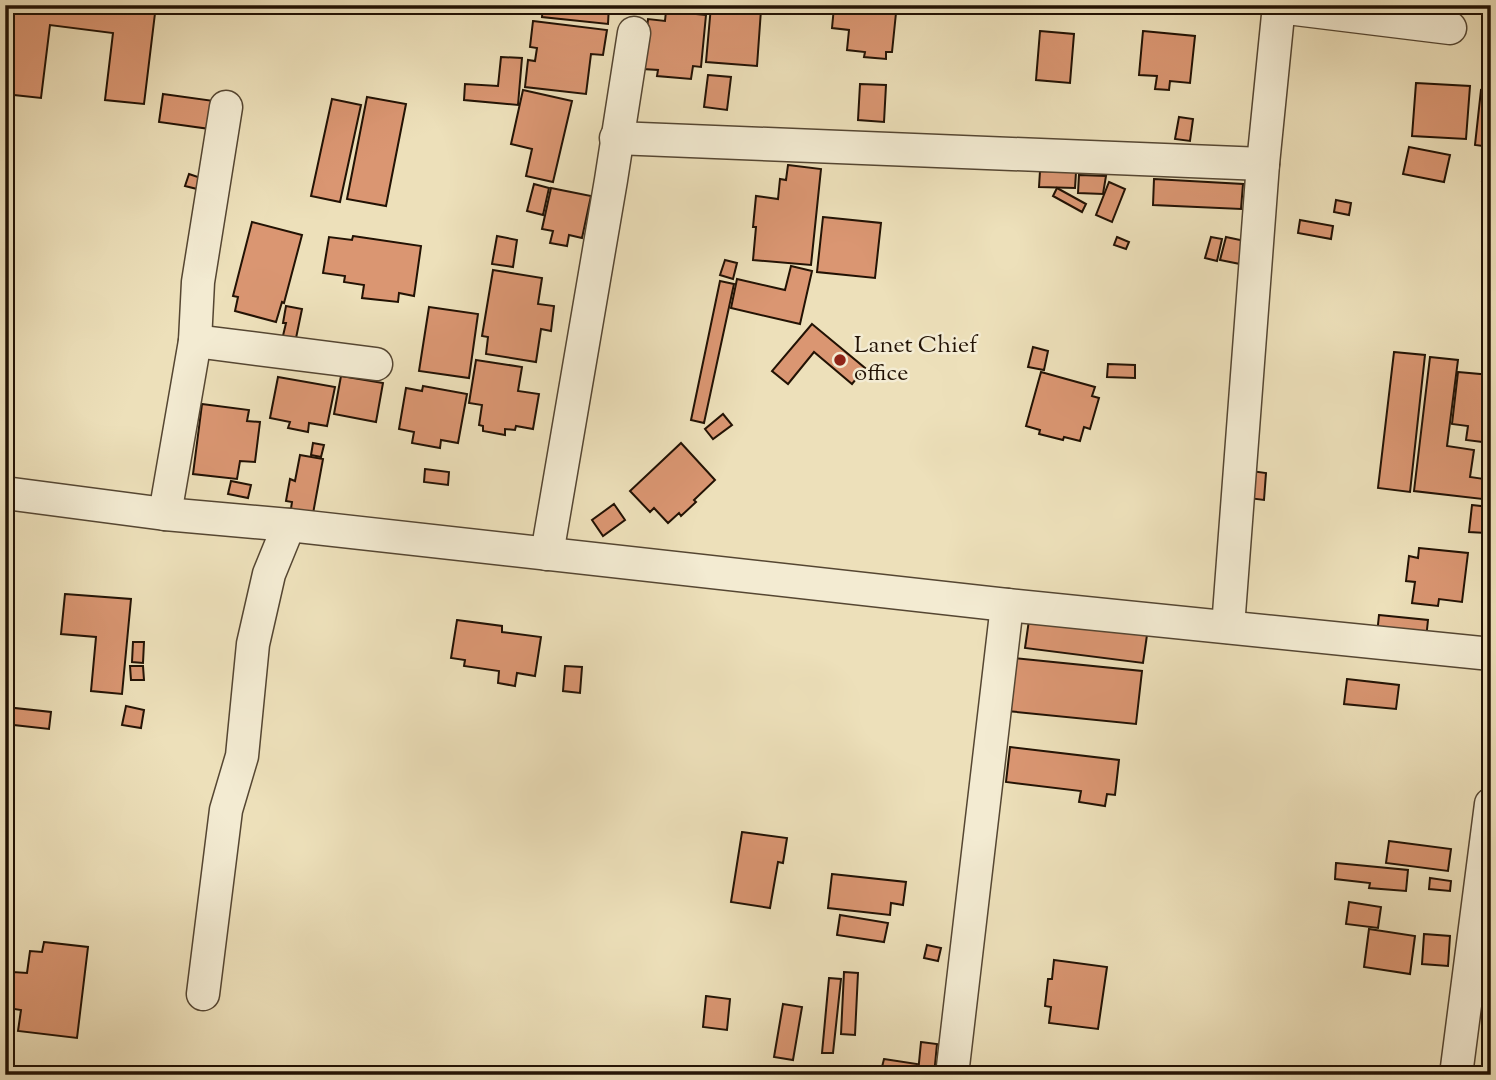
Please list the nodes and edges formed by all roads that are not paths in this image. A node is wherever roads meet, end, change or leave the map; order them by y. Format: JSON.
{"nodes":[{"id":1,"x":1279,"y":6,"type":"edge"},
{"id":2,"x":1450,"y":28,"type":"dead end"},
{"id":3,"x":634,"y":33,"type":"dead end"},
{"id":4,"x":226,"y":107,"type":"dead end"},
{"id":5,"x":616,"y":138,"type":"junction"},
{"id":6,"x":1263,"y":164,"type":"junction"},
{"id":7,"x":195,"y":341,"type":"junction"},
{"id":8,"x":376,"y":364,"type":"dead end"},
{"id":9,"x":5,"y":494,"type":"edge"},
{"id":10,"x":165,"y":514,"type":"junction"},
{"id":11,"x":289,"y":525,"type":"junction"},
{"id":12,"x":547,"y":554,"type":"junction"},
{"id":13,"x":1007,"y":605,"type":"junction"},
{"id":14,"x":1228,"y":627,"type":"junction"},
{"id":15,"x":1491,"y":654,"type":"edge"},
{"id":16,"x":1491,"y":804,"type":"edge"},
{"id":17,"x":203,"y":994,"type":"dead end"},
{"id":18,"x":952,"y":1075,"type":"edge"},
{"id":19,"x":1456,"y":1075,"type":"edge"}],
"edges":[{"from":1,"to":2,"type":"street"},
{"from":1,"to":6,"type":"street"},
{"from":3,"to":5,"type":"street"},
{"from":4,"to":7,"type":"street"},
{"from":5,"to":6,"type":"street"},
{"from":5,"to":12,"type":"street"},
{"from":6,"to":14,"type":"street"},
{"from":7,"to":8,"type":"street"},
{"from":7,"to":10,"type":"street"},
{"from":9,"to":10,"type":"street"},
{"from":10,"to":11,"type":"street"},
{"from":11,"to":12,"type":"street"},
{"from":11,"to":17,"type":"street"},
{"from":12,"to":13,"type":"street"},
{"from":13,"to":14,"type":"street"},
{"from":13,"to":18,"type":"street"},
{"from":14,"to":15,"type":"street"},
{"from":16,"to":19,"type":"street"}]}
